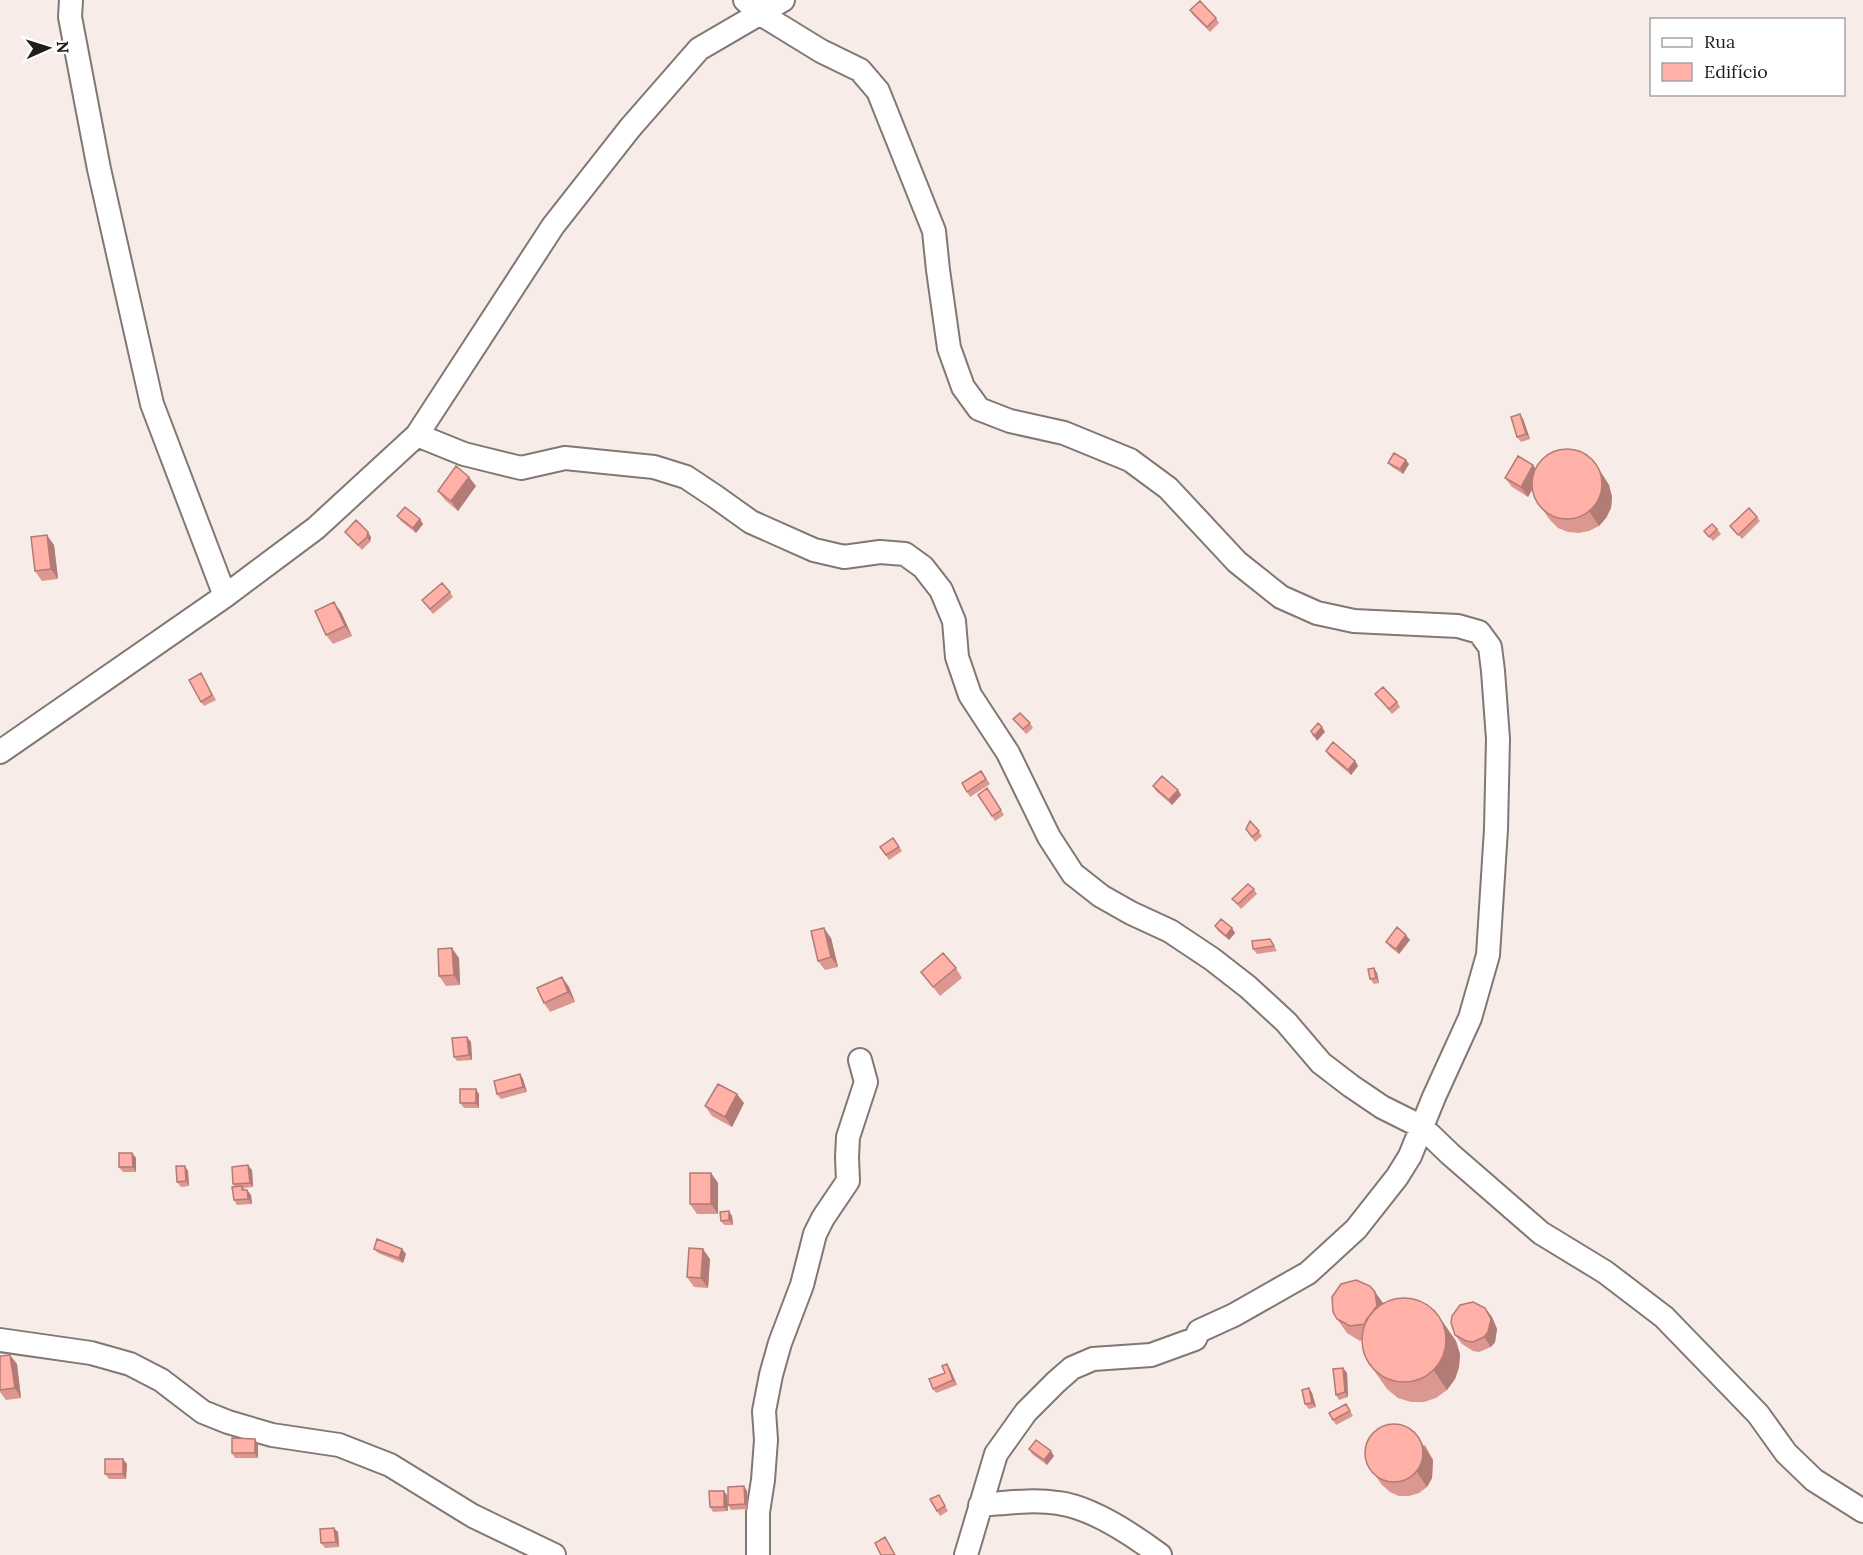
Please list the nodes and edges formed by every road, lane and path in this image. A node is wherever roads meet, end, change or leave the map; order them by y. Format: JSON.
{"nodes":[{"id":1,"x":71,"y":0,"type":"edge"},
{"id":2,"x":783,"y":0,"type":"edge"},
{"id":3,"x":752,"y":7,"type":"edge"},
{"id":4,"x":417,"y":435,"type":"junction"},
{"id":5,"x":225,"y":596,"type":"junction"},
{"id":6,"x":0,"y":752,"type":"edge"},
{"id":7,"x":860,"y":1060,"type":"dead end"},
{"id":8,"x":1422,"y":1127,"type":"junction"},
{"id":9,"x":0,"y":1340,"type":"edge"},
{"id":10,"x":980,"y":1505,"type":"junction"},
{"id":11,"x":1863,"y":1511,"type":"edge"},
{"id":12,"x":554,"y":1555,"type":"edge"},
{"id":13,"x":758,"y":1555,"type":"edge"},
{"id":14,"x":966,"y":1555,"type":"edge"},
{"id":15,"x":1160,"y":1555,"type":"edge"}],
"edges":[{"from":1,"to":5,"type":"street"},
{"from":2,"to":3,"type":"street"},
{"from":3,"to":4,"type":"street"},
{"from":3,"to":8,"type":"street"},
{"from":4,"to":5,"type":"street"},
{"from":4,"to":8,"type":"street"},
{"from":5,"to":6,"type":"street"},
{"from":7,"to":13,"type":"street"},
{"from":8,"to":10,"type":"street"},
{"from":8,"to":11,"type":"street"},
{"from":9,"to":12,"type":"street"},
{"from":10,"to":14,"type":"street"},
{"from":10,"to":15,"type":"street"}]}
